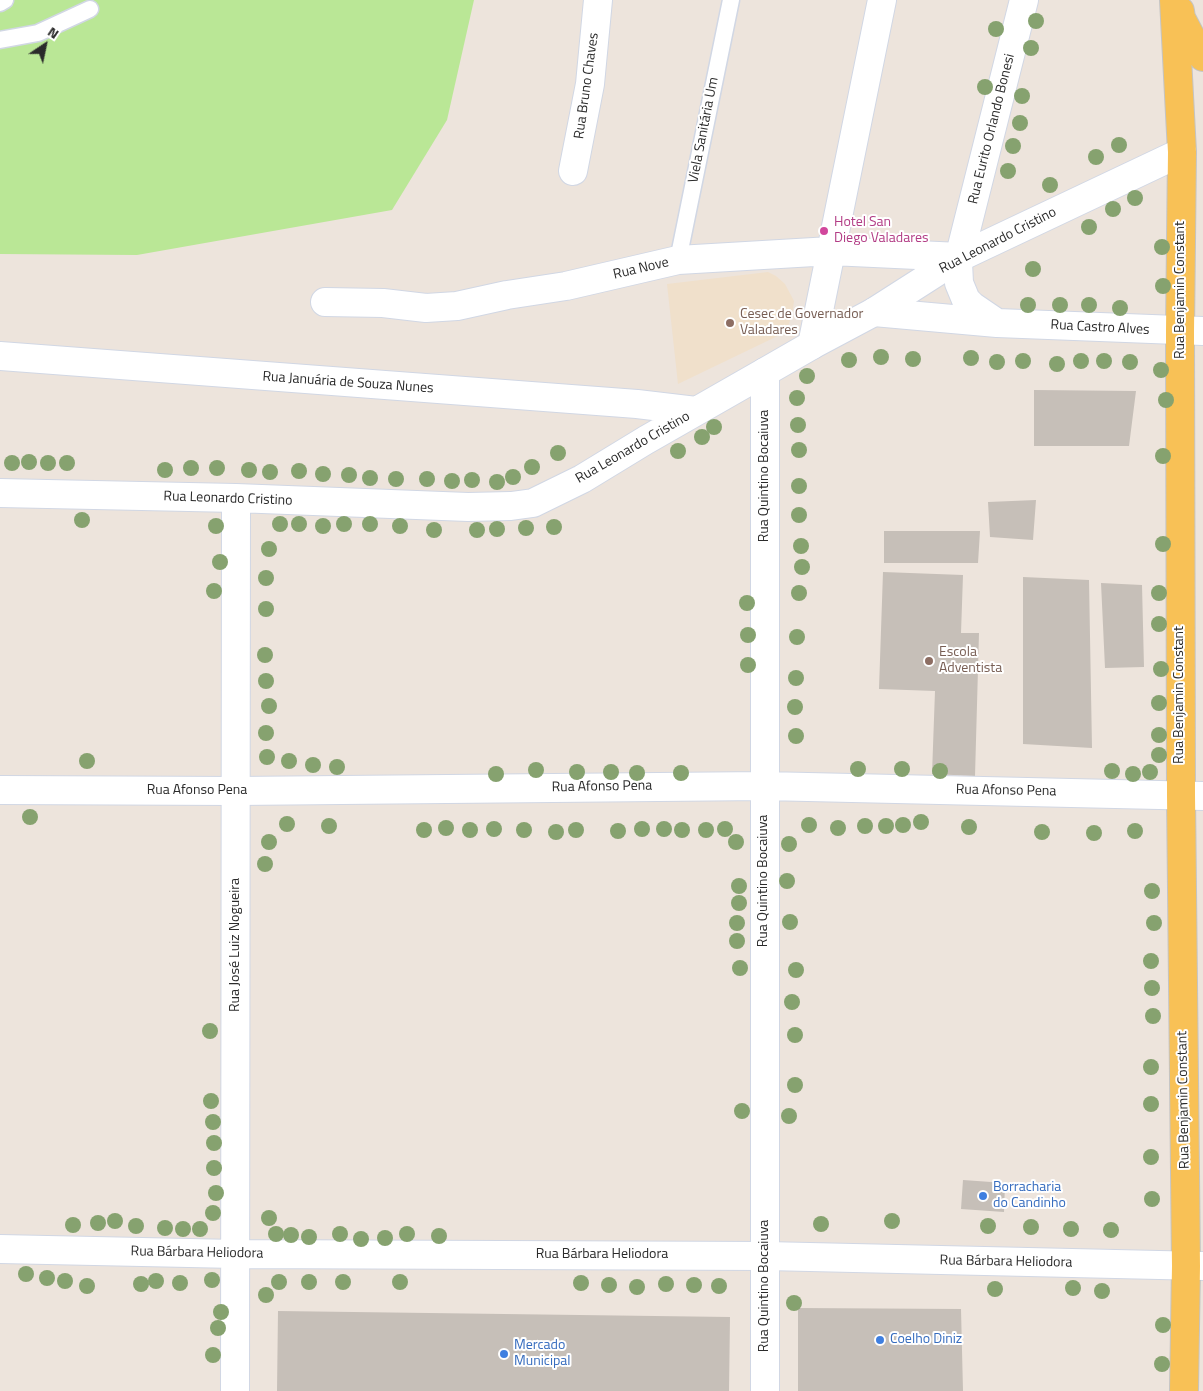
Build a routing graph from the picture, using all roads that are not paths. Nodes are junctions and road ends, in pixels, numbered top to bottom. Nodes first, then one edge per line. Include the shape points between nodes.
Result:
1 (5, 0) edge
2 (598, 0) edge
3 (730, 0) edge
4 (882, 0) edge
5 (1024, 0) edge
6 (1174, 0) edge
7 (1178, 0) edge
8 (0, 3) edge
9 (90, 9) dead end
10 (0, 40) edge
11 (1203, 57) edge
12 (1193, 146) edge
13 (573, 171) dead end
14 (831, 251) junction
15 (960, 258) junction
16 (678, 260) junction
17 (325, 302) dead end
18 (874, 312) junction
19 (997, 323) junction
20 (1192, 331) edge
21 (812, 345) junction
22 (0, 356) edge
23 (765, 372) junction
24 (696, 411) junction
25 (0, 493) edge
26 (236, 498) junction
27 (764, 786) junction
28 (0, 790) edge
29 (236, 791) junction
30 (1192, 795) edge
31 (0, 1249) edge
32 (236, 1254) junction
33 (766, 1256) junction
34 (1194, 1266) edge
35 (235, 1391) edge
36 (765, 1391) edge
37 (1184, 1391) edge

1 - 8 lane
2 - 13 street, Rua Bruno Chaves via 590,84
3 - 16 lane, Viela Sanitária Um
4 - 14 street
5 - 15 street, Rua Eurito Orlando Bonesi
6 - 12 main road, Rua Benjamin Constant
7 - 11 main road via 1182,18
9 - 10 lane via 38,33
12 - 15 street, Rua Leonardo Cristino
12 - 20 main road, Rua Benjamin Constant
14 - 15 street, Rua Nove
14 - 16 street, Rua Nove
14 - 21 street
15 - 18 street, Rua Leonardo Cristino
15 - 19 street via 958,283 966,300
16 - 17 street, Rua Nove via 566,286 457,306 426,308
18 - 19 street, Rua Castro Alves
18 - 21 street, Rua Leonardo Cristino
19 - 20 street, Rua Castro Alves
20 - 30 main road, Rua Benjamin Constant
21 - 23 street, Rua Leonardo Cristino
22 - 24 street, Rua Januária de Souza Nunes
23 - 24 street, Rua Leonardo Cristino
23 - 27 street, Rua Quintino Bocaiuva
24 - 26 street, Rua Leonardo Cristino via 582,479 533,503 468,507
25 - 26 street, Rua Leonardo Cristino
26 - 29 street, Rua José Luiz Nogueira
27 - 29 street, Rua Afonso Pena
27 - 30 street, Rua Afonso Pena
27 - 33 street, Rua Quintino Bocaiuva
28 - 29 street, Rua Afonso Pena
29 - 32 street, Rua José Luiz Nogueira
30 - 34 main road, Rua Benjamin Constant
31 - 32 street, Rua Bárbara Heliodora
32 - 33 street, Rua Bárbara Heliodora
32 - 35 street, Rua José Luiz Nogueira
33 - 34 street, Rua Bárbara Heliodora
33 - 36 street, Rua Quintino Bocaiuva
34 - 37 main road, Rua Benjamin Constant

